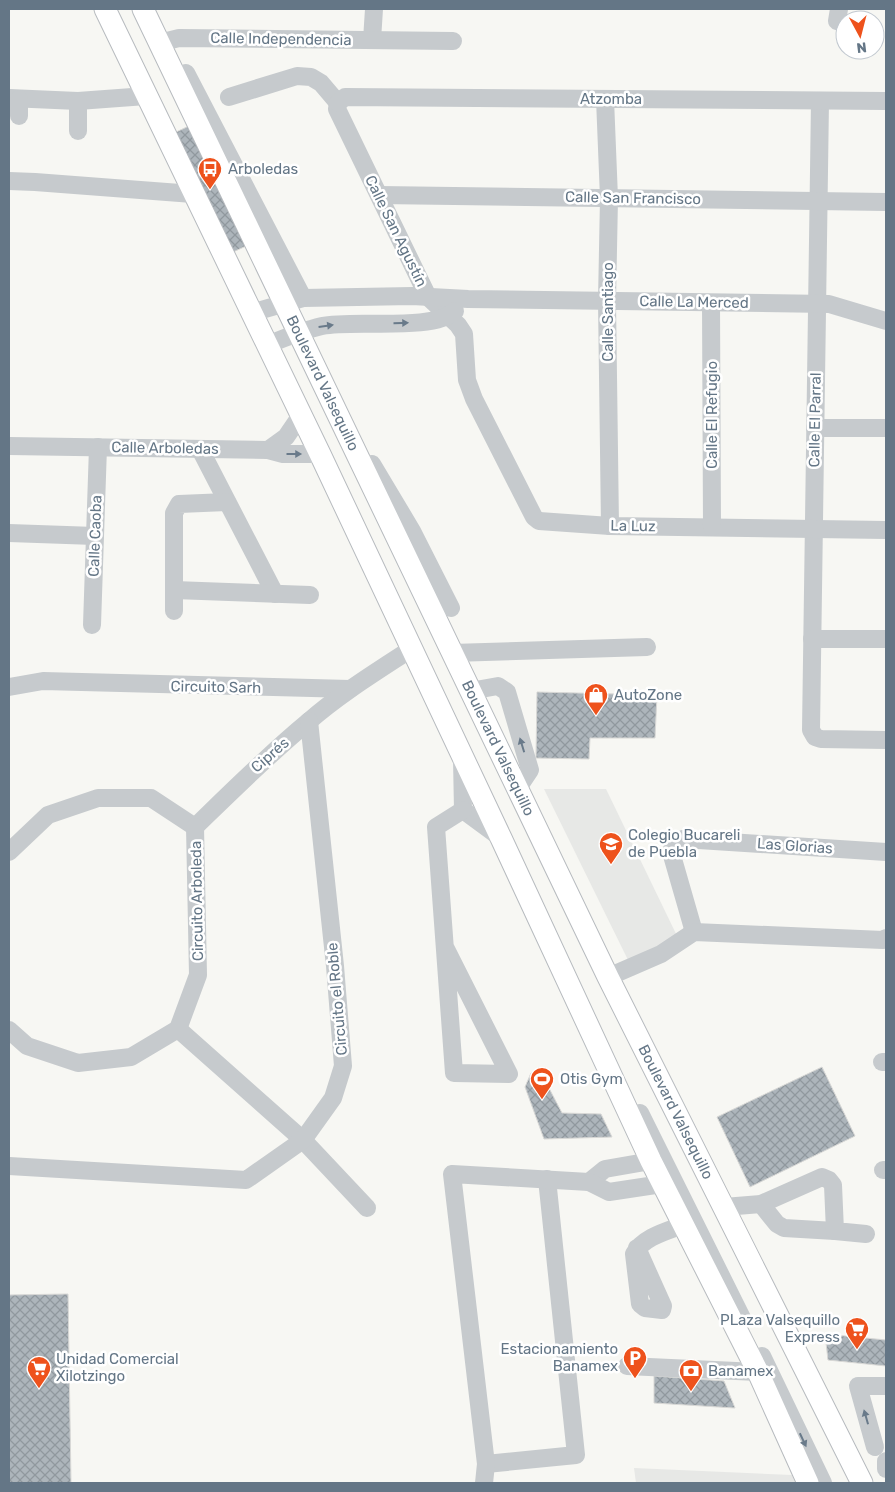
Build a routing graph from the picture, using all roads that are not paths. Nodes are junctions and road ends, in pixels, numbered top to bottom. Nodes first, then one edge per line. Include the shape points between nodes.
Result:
1 (105, 9) edge
2 (114, 9) edge
3 (135, 9) edge
4 (143, 9) edge
5 (374, 9) edge
6 (372, 40) junction
7 (453, 41) dead end
8 (159, 43) junction
9 (186, 72) dead end
10 (146, 96) junction
11 (229, 97) dead end
12 (605, 99) junction
13 (78, 101) junction
14 (820, 101) junction
15 (886, 102) edge
16 (338, 103) junction
17 (16, 104) edge
18 (78, 131) dead end
19 (9, 182) edge
20 (193, 194) junction
21 (379, 195) junction
22 (609, 198) junction
23 (818, 201) junction
24 (886, 202) edge
25 (428, 296) junction
26 (468, 299) junction
27 (607, 301) junction
28 (711, 302) junction
29 (288, 303) junction
30 (817, 304) junction
31 (254, 312) junction
32 (450, 317) junction
33 (886, 322) edge
34 (295, 335) junction
35 (270, 344) junction
36 (467, 380) joint
37 (300, 415) junction
38 (815, 428) junction
39 (886, 428) edge
40 (9, 446) edge
41 (98, 447) junction
42 (200, 449) junction
43 (268, 450) junction
44 (320, 454) junction
45 (377, 485) junction
46 (227, 502) junction
47 (610, 526) junction
48 (712, 528) junction
49 (814, 529) junction
50 (886, 530) edge
51 (9, 533) edge
52 (95, 536) junction
53 (174, 590) junction
54 (275, 594) junction
55 (310, 595) dead end
56 (451, 608) dead end
57 (174, 611) dead end
58 (92, 625) dead end
59 (812, 639) junction
60 (886, 639) edge
61 (647, 647) dead end
62 (411, 648) junction
63 (452, 652) junction
64 (9, 687) edge
65 (350, 689) junction
66 (470, 691) junction
67 (309, 721) junction
68 (886, 740) edge
69 (462, 758) junction
70 (518, 788) junction
71 (463, 810) junction
72 (195, 827) junction
73 (501, 838) junction
74 (9, 852) edge
75 (886, 852) edge
76 (694, 932) junction
77 (886, 938) edge
78 (445, 947) junction
79 (608, 977) junction
80 (178, 1029) junction
81 (9, 1030) edge
82 (303, 1140) junction
83 (650, 1161) junction
84 (9, 1166) edge
85 (547, 1179) junction
86 (589, 1182) junction
87 (662, 1184) junction
88 (761, 1204) junction
89 (724, 1207) junction
90 (368, 1208) dead end
91 (684, 1225) junction
92 (836, 1231) junction
93 (866, 1234) dead end
94 (637, 1248) dead end
95 (627, 1366) dead end
96 (758, 1372) junction
97 (886, 1386) edge
98 (881, 1454) edge
99 (486, 1464) junction
100 (886, 1469) edge
101 (484, 1483) edge
102 (808, 1483) edge
103 (823, 1483) edge
104 (852, 1483) edge
105 (862, 1483) edge

1 - 10 main road
2 - 31 street
3 - 29 street
4 - 8 main road, Boulevard Valsequillo
5 - 6 street, Calle Independencia
6 - 7 street
6 - 8 street, Calle Independencia via 179,38
8 - 29 main road, Boulevard Valsequillo
9 - 29 street
10 - 13 street
10 - 20 main road
11 - 16 street via 297,76 310,77 321,83
12 - 14 street, Atzomba
12 - 16 street, Atzomba via 345,97
12 - 22 street, Calle Santiago
13 - 17 street
13 - 18 street
14 - 15 street, Atzomba
14 - 23 street, Calle El Parral
16 - 21 street, Calle San Agustín via 337,109
19 - 20 street
20 - 31 main road
21 - 22 street, Calle San Francisco
21 - 25 street, Calle San Agustín
22 - 23 street, Calle San Francisco
22 - 27 street, Calle Santiago
23 - 24 street, Calle San Francisco
23 - 30 street, Calle El Parral
25 - 26 street, Calle La Merced
25 - 29 street, Calle La Merced via 355,296
25 - 32 street, Calle San Agustín
26 - 27 street, Calle La Merced
26 - 32 street
27 - 28 street, Calle La Merced
27 - 47 street, Calle Santiago
28 - 30 street, Calle La Merced
28 - 48 street, Calle El Refugio
29 - 31 street, Calle La Merced
29 - 34 main road, Boulevard Valsequillo
30 - 33 street, Calle La Merced via 829,304
30 - 38 street, Calle El Parral
31 - 35 main road
34 -> 32 street via 322,326 425,322
32 - 36 street, Calle San Agustín via 464,334
34 - 35 street
34 - 45 main road, Boulevard Valsequillo
34 - 104 street via 459,689
35 - 37 main road
35 -> 103 street via 394,594 616,1066
36 - 47 street, La Luz via 534,517 544,522
37 - 43 street via 286,437
37 - 44 main road
38 - 39 street
38 - 49 street, Calle El Parral
40 - 41 street, Calle Arboledas
41 - 42 street, Calle Arboledas
41 - 52 street, Calle Caoba
42 - 43 street, Calle Arboledas
42 - 46 street
43 -> 44 street, Calle Arboledas via 283,454
44 - 62 main road
45 - 56 street via 412,531
45 - 63 main road, Boulevard Valsequillo
46 - 53 street via 179,504 175,508
46 - 54 street
47 - 48 street, La Luz
48 - 49 street, La Luz
49 - 50 street, La Luz
49 - 59 street, Calle El Parral
51 - 52 street
52 - 58 street, Calle Caoba
53 - 54 street
53 - 57 street
54 - 55 street
59 - 60 street
59 - 68 street, Calle El Parral via 811,730 814,737
61 - 63 street
62 - 65 street
62 - 69 main road
63 - 66 main road, Boulevard Valsequillo
64 - 65 street, Circuito Sarh via 43,681
65 - 67 street, Ciprés
66 - 70 main road, Boulevard Valsequillo
70 -> 66 street via 530,770 507,692 498,686
67 - 72 street, Ciprés via 249,773
67 - 82 street, Circuito el Roble via 343,1066 332,1098
69 - 71 street
69 - 73 main road
70 - 79 main road, Boulevard Valsequillo
71 - 73 street
71 - 78 street via 436,827
72 - 74 street, Circuito Arboleda via 151,798 98,798 48,815
72 - 80 street, Circuito Arboleda via 198,975
73 - 83 main road
75 - 76 street, Las Glorias via 683,839 674,844 671,852
76 - 77 street
76 - 79 street via 661,954
78 - 78 street via 454,1073 509,1074 479,1014
79 - 89 main road, Boulevard Valsequillo
80 - 81 street via 132,1057 78,1063 27,1046
80 - 82 street
82 - 84 street, Circuito el Roble via 246,1180
82 - 90 street
83 - 86 street via 605,1170
83 - 87 main road
85 - 86 street
85 - 99 street via 576,1455
85 - 99 street via 452,1174
86 - 87 street via 609,1192
87 - 91 main road
88 - 89 street
88 - 92 street via 784,1228
88 - 92 street via 822,1177 833,1185
89 - 105 main road, Boulevard Valsequillo
91 - 94 street via 653,1237
91 - 96 main road
92 - 93 street
95 - 96 street
96 - 102 main road
98 -> 97 street via 858,1386
98 - 100 street
99 - 101 street

